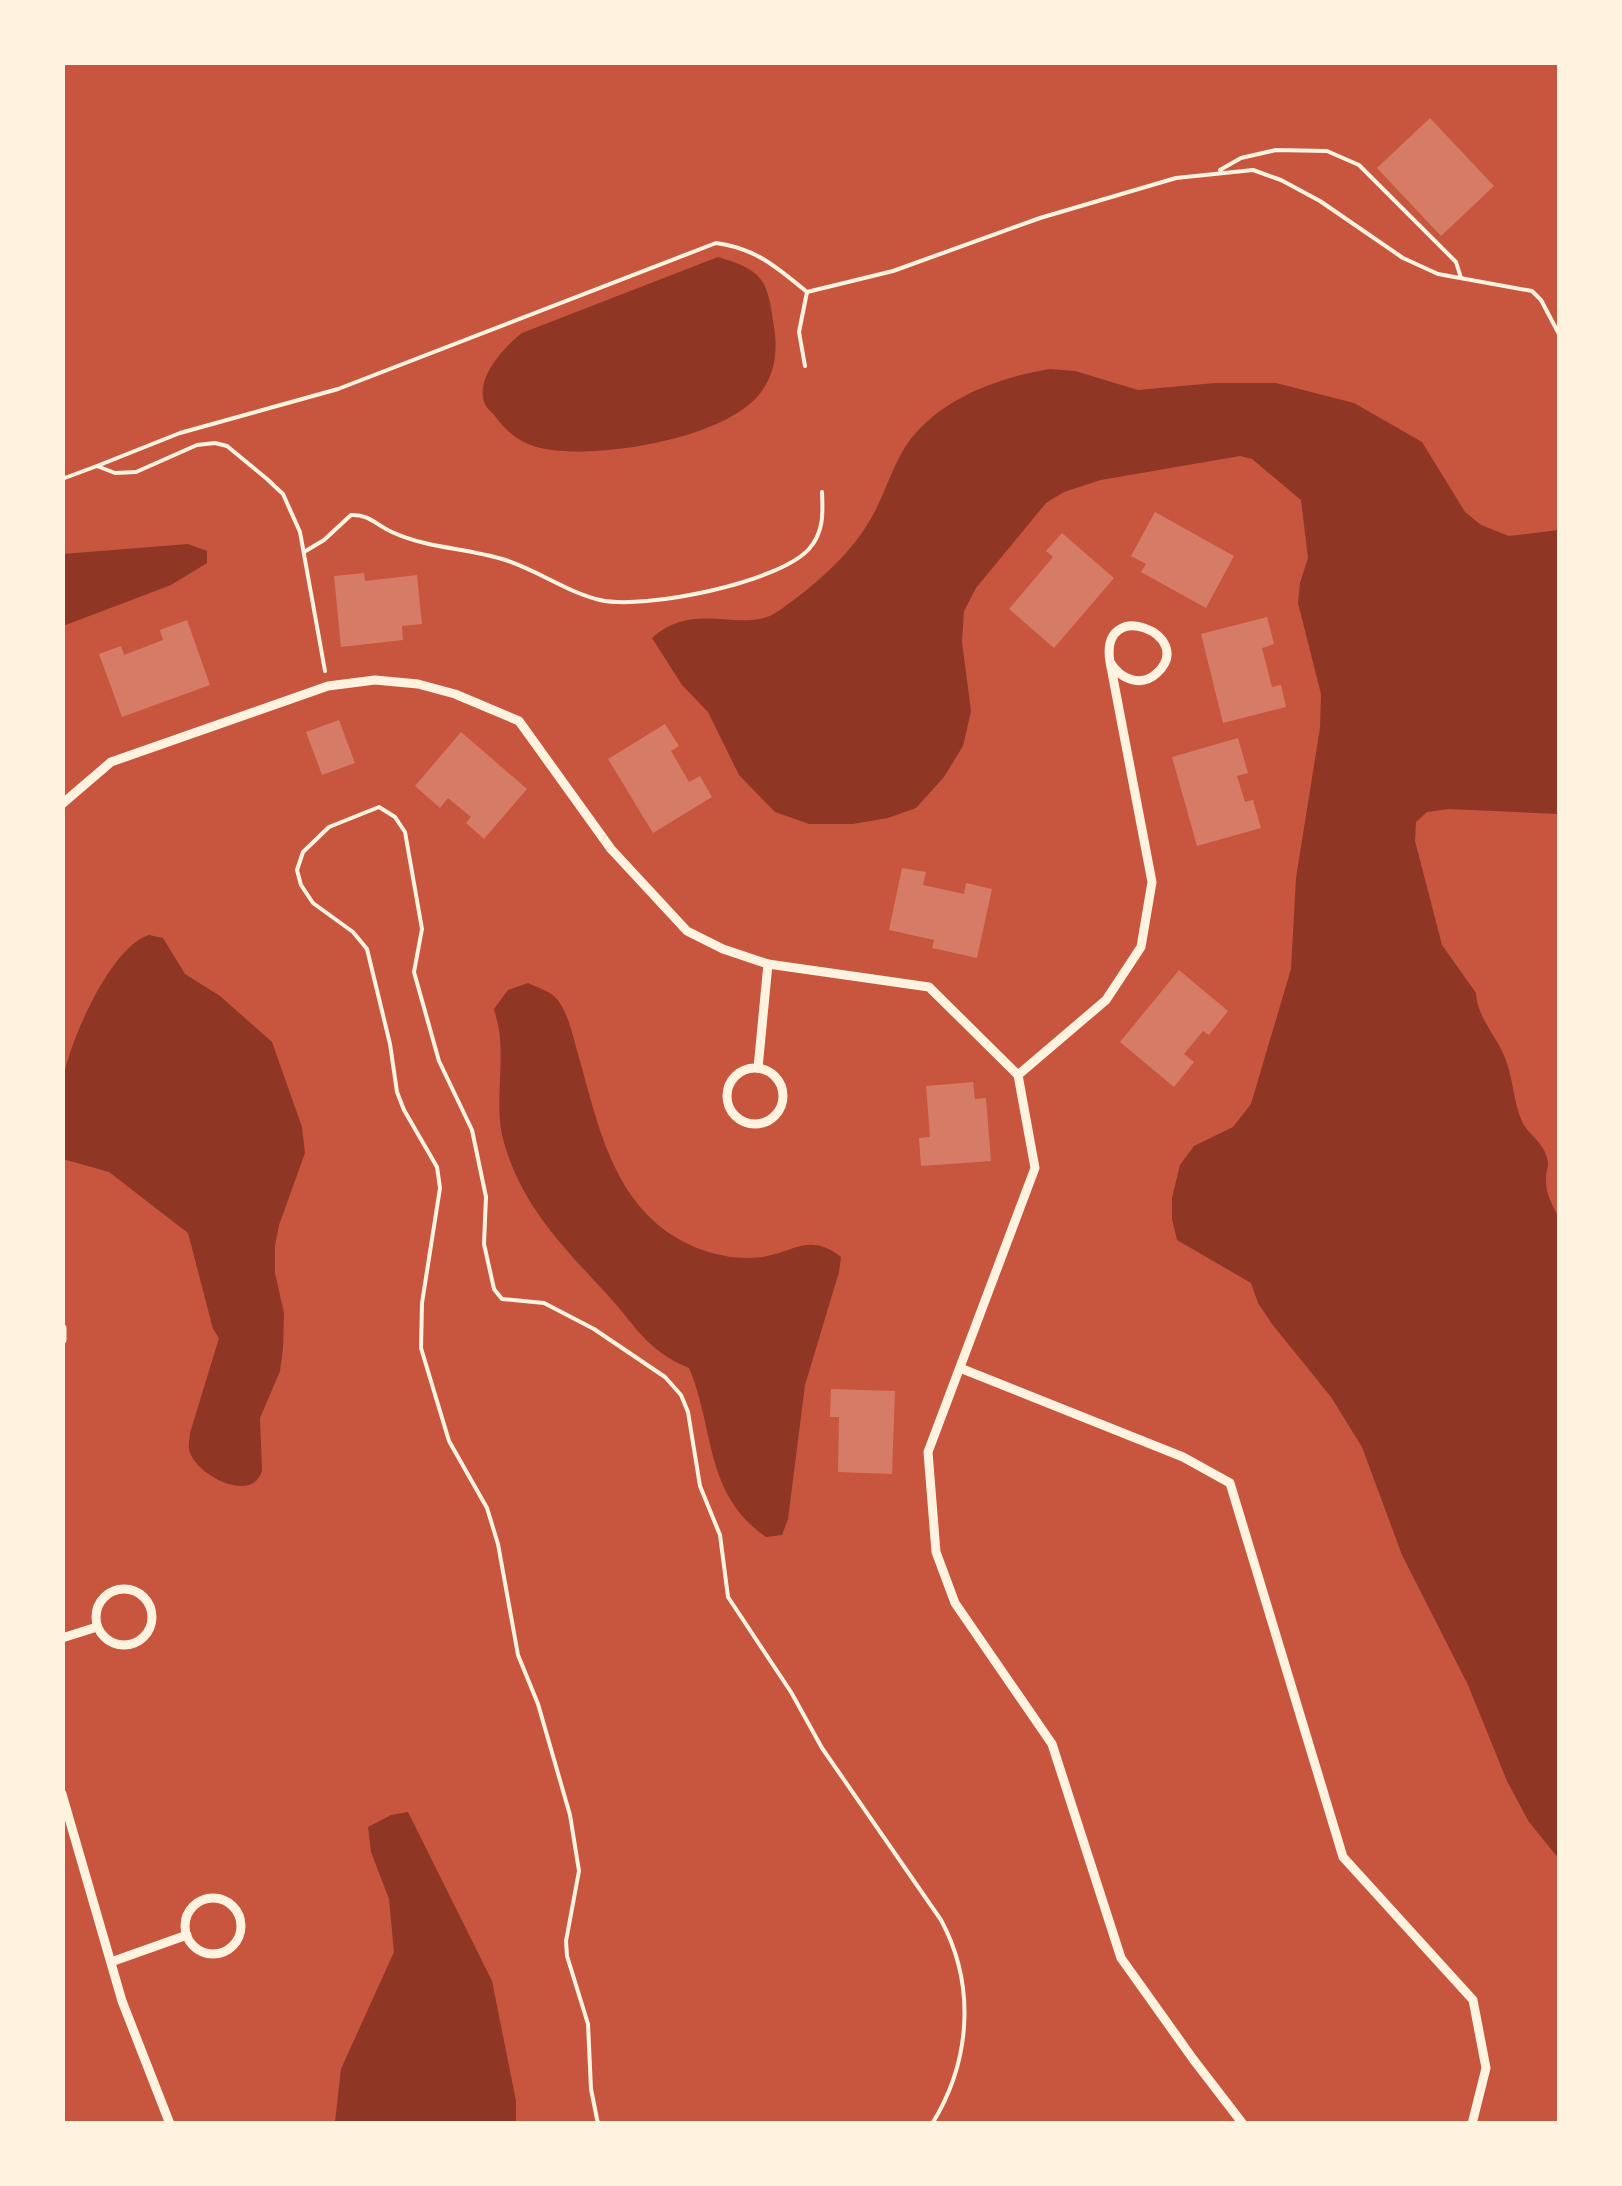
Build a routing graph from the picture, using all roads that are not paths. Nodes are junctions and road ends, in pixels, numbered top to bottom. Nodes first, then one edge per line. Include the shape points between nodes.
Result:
1 (1110, 662) junction
2 (62, 804) edge
3 (768, 964) junction
4 (758, 1068) junction
5 (1018, 1075) junction
6 (62, 1328) edge
7 (62, 1340) edge
8 (960, 1368) junction
9 (97, 1626) junction
10 (62, 1638) edge
11 (62, 1794) edge
12 (187, 1936) junction
13 (111, 1962) junction
14 (170, 2124) edge
15 (1244, 2124) edge
16 (1472, 2124) edge

1 - 1 street via 1130,680 1148,679 1162,666 1165,648 1148,627 1130,625 1110,644
1 - 5 street via 1152,882 1141,947 1106,1000
2 - 3 street via 111,762 253,710 328,686 418,684 518,720 611,848 687,930
3 - 4 street
3 - 5 street via 928,987
4 - 4 street via 733,1078 727,1096 740,1120 758,1124 783,1101 774,1075
5 - 8 street via 1035,1168
6 - 7 street
8 - 15 street via 928,1452 936,1552 955,1603 1052,1744 1121,1958
8 - 16 street via 1183,1457 1230,1483 1343,1857 1473,2000 1486,2068
9 - 9 street via 108,1641 126,1645 148,1631 152,1613 142,1596 117,1590 101,1600
9 - 10 street
11 - 13 street
12 - 12 street via 206,1953 224,1952 238,1940 238,1913 216,1898 198,1902 186,1917
12 - 13 street
13 - 14 street

